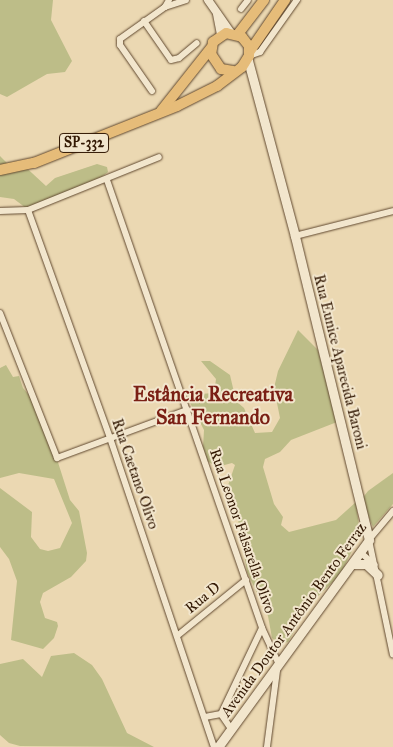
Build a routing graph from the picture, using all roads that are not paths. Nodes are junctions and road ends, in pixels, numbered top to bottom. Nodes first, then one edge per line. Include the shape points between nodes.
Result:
1 (186, 0) edge
2 (208, 0) edge
3 (248, 0) edge
4 (264, 0) edge
5 (285, 0) edge
6 (297, 0) edge
7 (167, 3) edge
8 (241, 9) dead end
9 (217, 14) junction
10 (144, 21) junction
11 (234, 33) junction
12 (220, 35) junction
13 (198, 43) dead end
14 (212, 47) junction
15 (245, 61) junction
16 (152, 91) dead end
17 (159, 113) junction
18 (159, 157) dead end
19 (0, 170) edge
20 (106, 180) junction
21 (28, 210) junction
22 (0, 211) edge
23 (393, 211) edge
24 (295, 236) junction
25 (0, 313) edge
26 (187, 410) junction
27 (110, 438) junction
28 (393, 511) edge
29 (369, 540) junction
30 (361, 554) junction
31 (353, 564) junction
32 (375, 565) junction
33 (378, 576) junction
34 (246, 580) junction
35 (262, 628) junction
36 (177, 636) junction
37 (393, 655) edge
38 (278, 663) junction
39 (221, 714) junction
40 (205, 717) junction
41 (231, 729) junction
42 (214, 747) edge
43 (218, 747) edge
44 (267, 747) edge

1 - 7 street
2 - 9 street
3 - 8 street
4 - 11 main road
5 - 15 main road, SP-332
6 - 15 street via 260,52
7 - 10 street
9 - 11 street
9 - 12 street
10 - 13 street via 170,60 179,58
10 - 16 street via 123,35 120,45
11 - 12 main road
11 - 15 main road via 246,41
12 - 14 main road
14 - 15 main road via 216,65
14 - 17 main road, SP-332
15 - 17 main road, SP-332 via 205,93
15 - 24 main road, Rua Eunice Aparecida Baroni via 254,77
17 - 19 main road, SP-332 via 34,163
18 - 20 street
20 - 21 street
20 - 26 street, Rua Leonor Falsarella Olivo
21 - 22 street
21 - 27 street, Rua Caetano Olivo
23 - 24 street
24 - 29 main road, Rua Eunice Aparecida Baroni
25 - 27 street via 57,458
26 - 27 street
26 - 34 street, Rua Leonor Falsarella Olivo
27 - 36 street, Rua Caetano Olivo
28 - 29 street, Avenida Doutor Antônio Bento Ferraz
29 - 30 main road, Avenida Doutor Antônio Bento Ferraz
29 - 32 street, Rua Eunice Aparecida Baroni
30 - 31 main road, Avenida Doutor Antônio Bento Ferraz
30 - 32 street
31 - 33 main road via 366,564
31 - 38 main road, Avenida Doutor Antônio Bento Ferraz
32 - 33 street, Rua Eunice Aparecida Baroni
33 - 37 street, Rua Eunice Aparecida Baroni
34 - 35 street, Rua Leonor Falsarella Olivo
34 - 36 street, Rua D
35 - 38 street, Rua Leonor Falsarella Olivo
35 - 39 street
36 - 40 street, Rua Caetano Olivo
38 - 41 main road, Avenida Doutor Antônio Bento Ferraz
38 - 44 street
39 - 40 street
39 - 41 street
40 - 42 street, Rua Caetano Olivo
41 - 43 main road, Avenida Doutor Antônio Bento Ferraz

